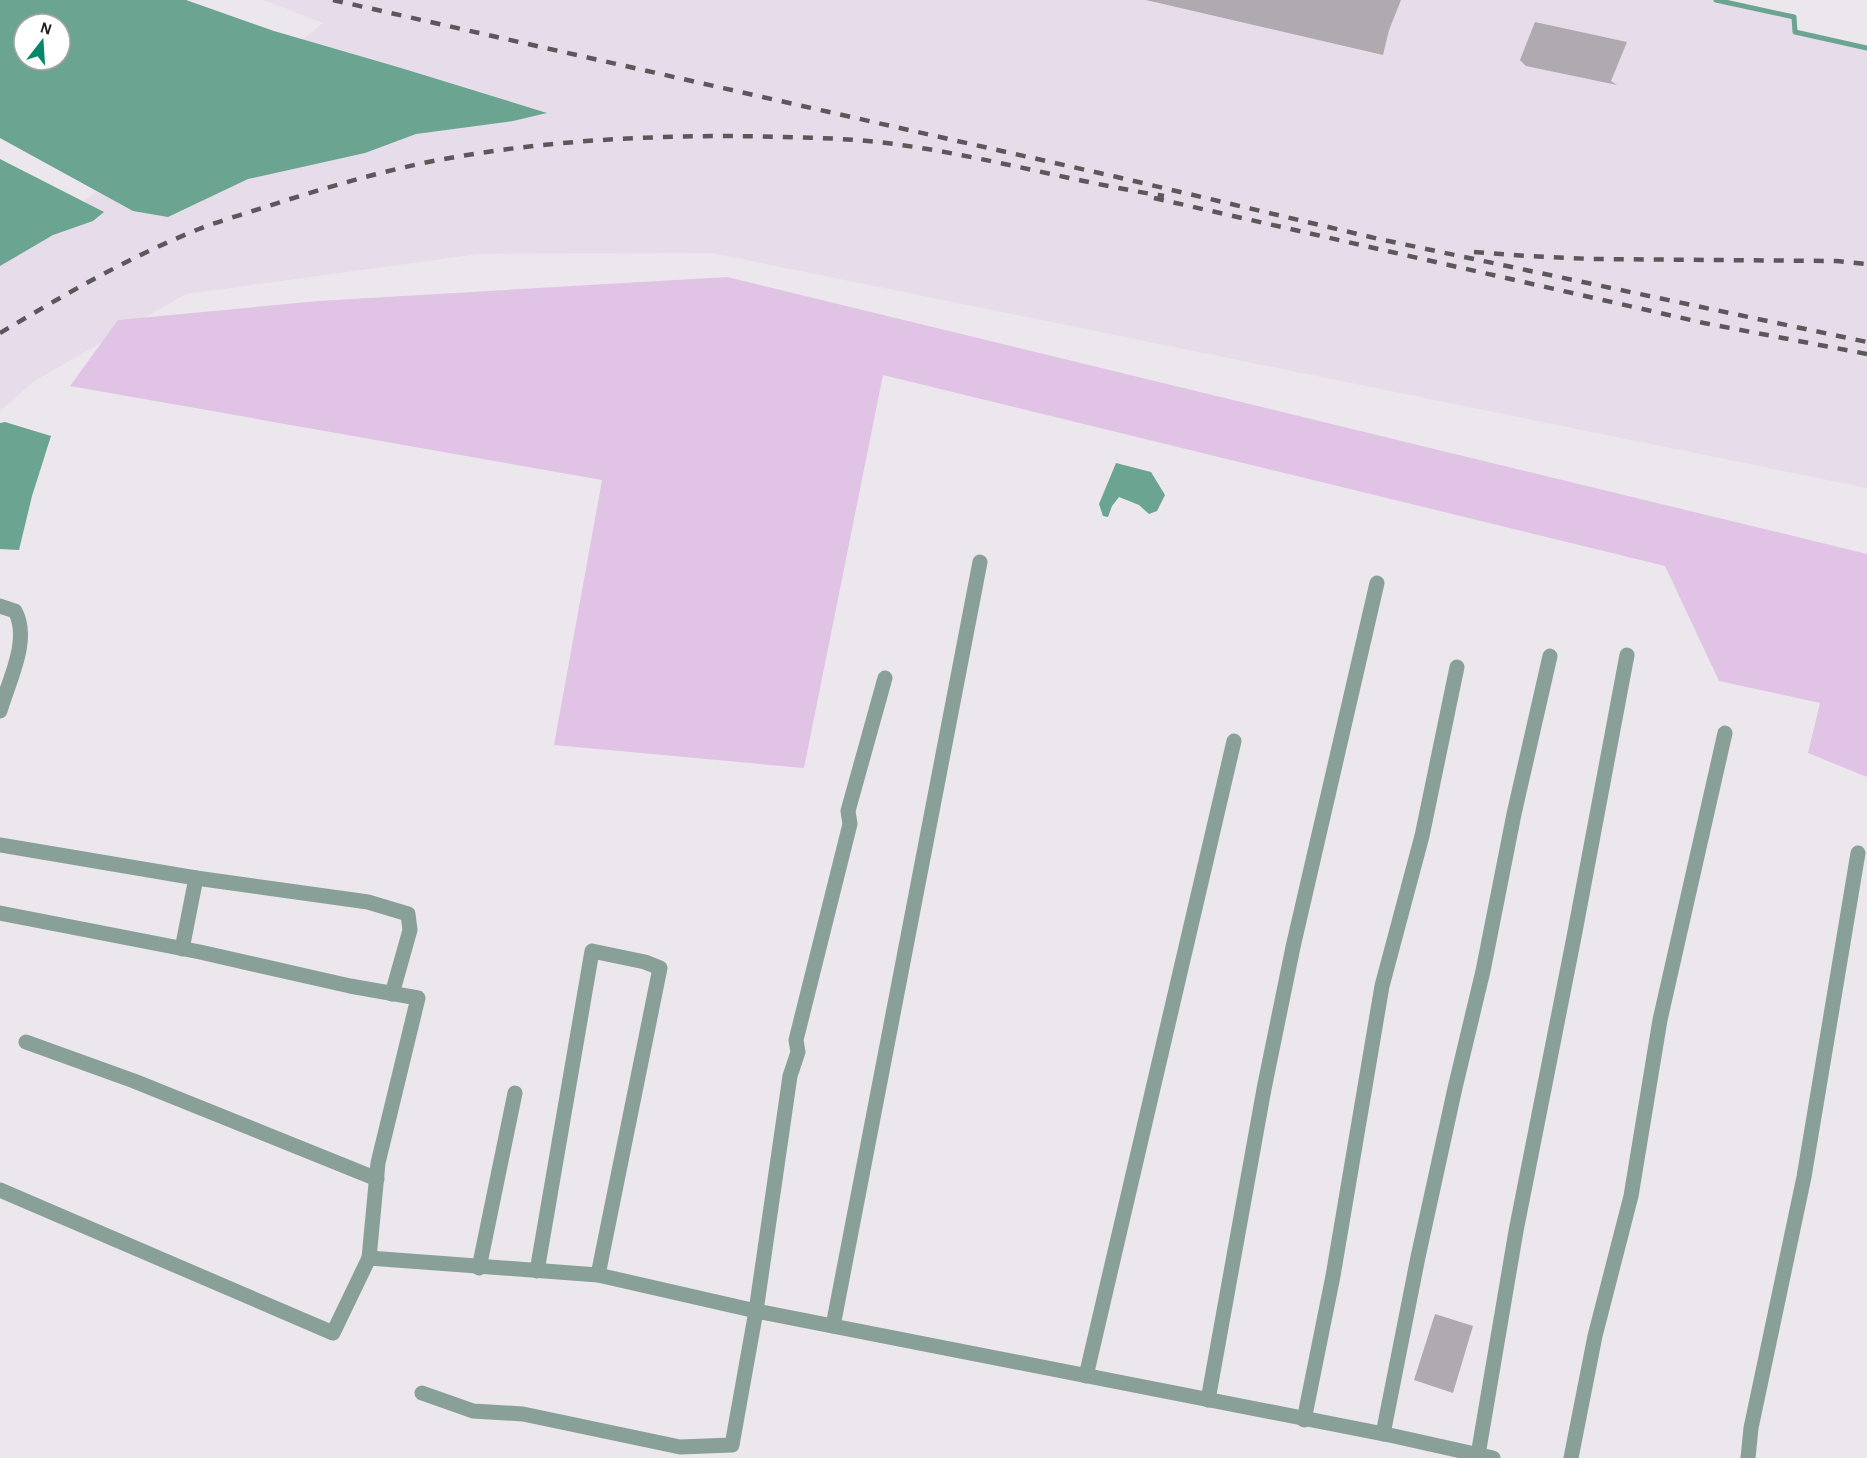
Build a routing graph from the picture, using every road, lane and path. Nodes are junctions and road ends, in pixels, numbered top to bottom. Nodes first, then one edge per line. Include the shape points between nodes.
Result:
1 (980, 562) dead end
2 (1377, 583) dead end
3 (0, 606) edge
4 (1627, 655) dead end
5 (1550, 656) dead end
6 (1457, 667) dead end
7 (885, 678) dead end
8 (0, 711) edge
9 (1725, 733) dead end
10 (1234, 741) dead end
11 (0, 845) edge
12 (1858, 853) dead end
13 (196, 878) junction
14 (0, 913) edge
15 (182, 949) junction
16 (392, 994) junction
17 (26, 1042) dead end
18 (516, 1093) dead end
19 (377, 1179) junction
20 (0, 1190) edge
21 (369, 1258) junction
22 (479, 1268) junction
23 (537, 1271) junction
24 (598, 1275) junction
25 (756, 1311) junction
26 (833, 1326) junction
27 (1086, 1376) junction
28 (422, 1393) dead end
29 (1208, 1400) junction
30 (1304, 1420) junction
31 (1383, 1434) junction
32 (1444, 1453) edge
33 (1478, 1455) junction
34 (1493, 1458) edge
35 (1571, 1458) edge
36 (1748, 1458) edge

1 - 26 street
2 - 29 street via 1293,947
3 - 8 street via 15,611 20,620 21,642
4 - 33 street via 1516,1231
5 - 31 street
6 - 30 street via 1422,836 1382,986 1333,1276
7 - 25 street via 848,811 850,824 796,1040 798,1052 790,1076
9 - 35 street via 1660,1020 1631,1196 1595,1336
10 - 27 street
11 - 13 street
12 - 36 street via 1804,1177
13 - 15 street
13 - 16 street via 368,902 408,914 410,930
14 - 15 street
15 - 16 street
16 - 19 street via 418,998
17 - 19 street
18 - 22 street
19 - 21 street
20 - 21 street via 333,1332
21 - 22 street
22 - 23 street
23 - 24 street
23 - 24 street via 592,951 660,968
24 - 25 street
25 - 26 street
25 - 28 street via 732,1445 680,1447 523,1414 473,1411
26 - 27 street
27 - 29 street
29 - 30 street
30 - 31 street
31 - 32 street
32 - 33 street
33 - 34 street

